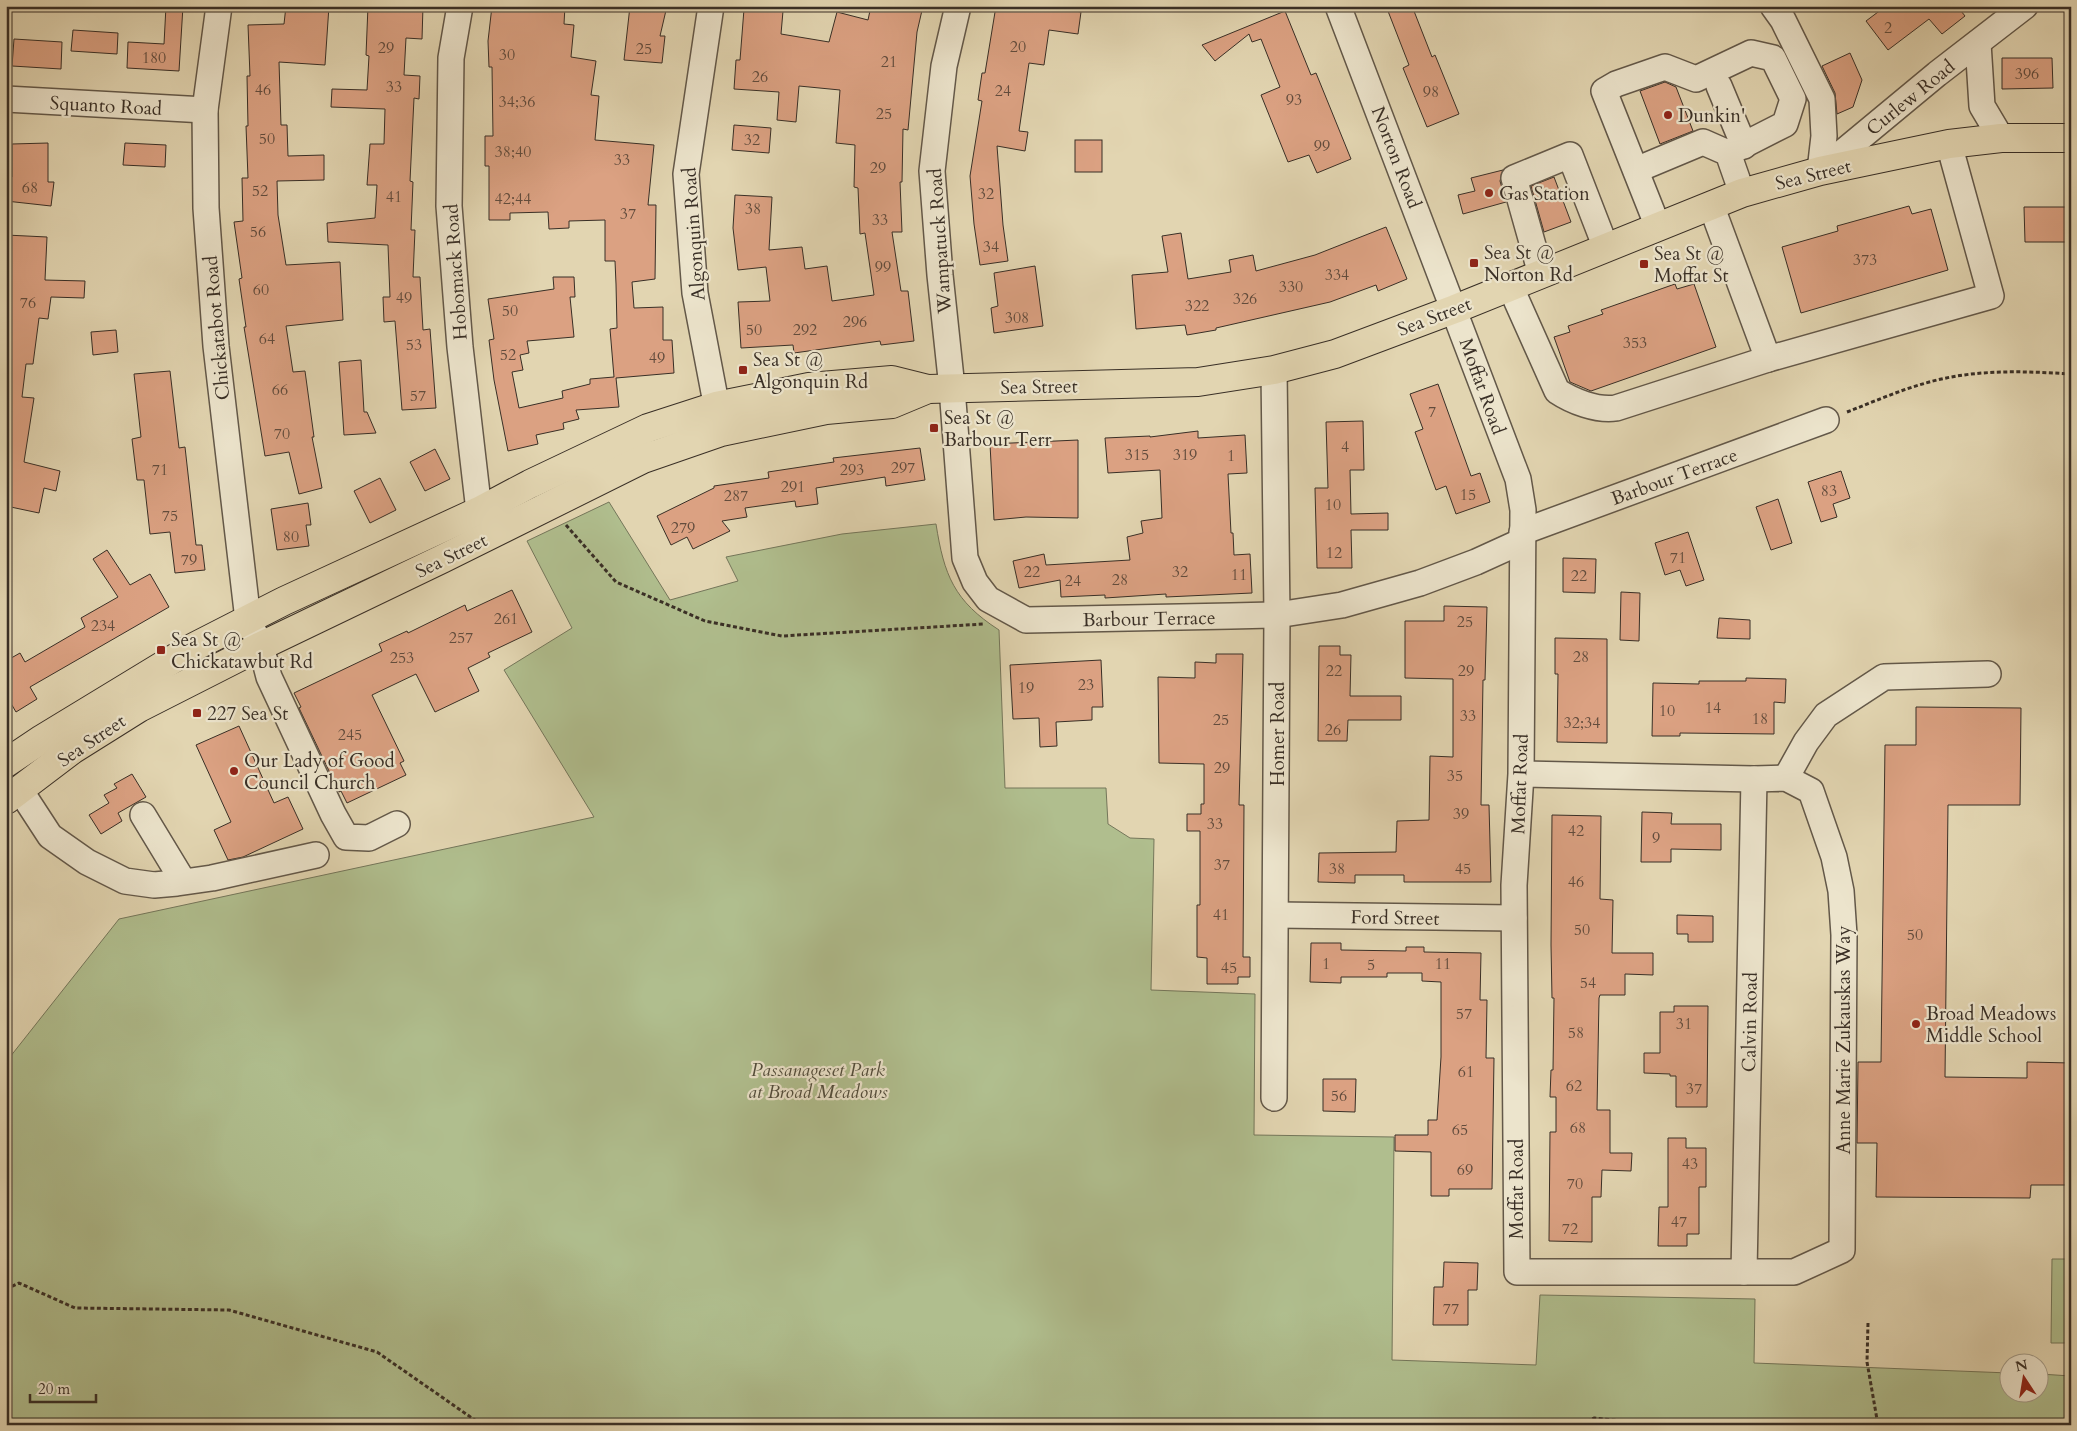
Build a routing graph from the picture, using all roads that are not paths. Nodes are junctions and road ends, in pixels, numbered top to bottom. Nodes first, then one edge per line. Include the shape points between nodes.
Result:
1 (219, 6) edge
2 (460, 6) edge
3 (711, 6) edge
4 (958, 6) edge
5 (1338, 6) edge
6 (1773, 6) edge
7 (2025, 6) edge
8 (1978, 43) junction
9 (1719, 86) dead end
10 (6, 99) edge
11 (205, 110) junction
12 (2001, 138) junction
13 (2071, 138) edge
14 (1949, 144) junction
15 (1736, 150) junction
16 (1636, 170) junction
17 (1820, 171) junction
18 (1742, 193) junction
19 (1711, 205) junction
20 (1658, 227) junction
21 (1606, 248) junction
22 (1541, 274) junction
23 (1510, 286) junction
24 (1455, 309) junction
25 (1768, 359) junction
26 (1274, 370) junction
27 (940, 388) junction
28 (719, 419) junction
29 (1826, 420) road end
30 (479, 511) junction
31 (490, 536) junction
32 (1522, 537) junction
33 (1277, 615) junction
34 (248, 620) junction
35 (261, 646) junction
36 (1988, 674) dead end
37 (6, 763) edge
38 (1521, 774) junction
39 (1786, 778) junction
40 (1754, 779) junction
41 (13, 795) edge
42 (143, 815) dead end
43 (397, 824) dead end
44 (316, 856) dead end
45 (183, 881) junction
46 (1276, 915) junction
47 (1514, 918) junction
48 (1274, 1098) dead end
49 (1744, 1272) junction

1 - 11 street, Chickatabot Road
2 - 30 street, Hobomack Road via 452,58 449,206 460,347
3 - 28 street, Algonquin Road via 686,174 695,293
4 - 27 street, Wampatuck Road via 944,66 932,171 940,275
5 - 24 street, Norton Road
6 - 17 street via 1822,99 1824,136
7 - 8 street, Curlew Road
8 - 12 street, Curlew Road via 1982,106
8 - 17 street, Curlew Road
9 - 15 street
10 - 11 street, Squanto Road
11 - 34 street, Chickatabot Road via 206,208 216,346
12 - 13 main road, Sea Street
12 - 14 main road, Sea Street
14 - 17 main road, Sea Street
14 - 25 street via 1991,296
15 - 16 street via 1703,142
15 - 16 street via 1785,124 1793,99 1773,58 1751,53 1696,79 1665,67 1604,91
15 - 18 street
16 - 20 street
17 - 18 main road, Sea Street
18 - 19 main road, Sea Street
19 - 20 main road, Sea Street
19 - 25 street
20 - 21 main road, Sea Street
21 - 22 main road, Sea Street
21 - 22 street via 1570,155 1514,178
22 - 23 main road, Sea Street
23 - 24 main road, Sea Street
23 - 25 street via 1557,391 1589,405 1616,408
24 - 26 main road, Sea Street via 1335,354
24 - 32 street, Moffat Road via 1518,479 1523,510
26 - 27 main road, Sea Street via 1198,382
26 - 33 street, Homer Road
27 - 28 main road, Sea Street via 892,380 809,387
27 - 33 street, Barbour Terrace via 965,558 975,582 988,599 1026,620
28 - 30 main road, Sea Street via 648,428
28 - 31 main road, Sea Street
29 - 32 street, Barbour Terrace
30 - 31 street, Hobomack Road
30 - 34 main road, Sea Street
31 - 35 main road, Sea Street
32 - 33 street, Barbour Terrace via 1476,562 1420,583 1342,605
32 - 38 street, Moffat Road
33 - 46 street, Homer Road
34 - 35 street, Chickatabot Road
34 - 37 main road, Sea Street via 178,656
35 - 41 main road, Sea Street via 139,708 72,750
35 - 43 street, Chickatabot Road via 269,677 346,837 369,838
36 - 39 street via 1884,677 1826,715
38 - 40 street
38 - 47 street, Moffat Road
39 - 40 street, Anne Marie Zukauskas Way
39 - 49 street, Anne Marie Zukauskas Way via 1811,791 1834,857 1841,891 1844,935 1842,1250 1794,1272
40 - 49 street, Calvin Road
41 - 45 street via 50,836 87,862 125,880 154,885
42 - 45 street
44 - 45 street
46 - 47 street, Ford Street
46 - 48 street, Homer Road
47 - 49 street, Moffat Road via 1517,1272

